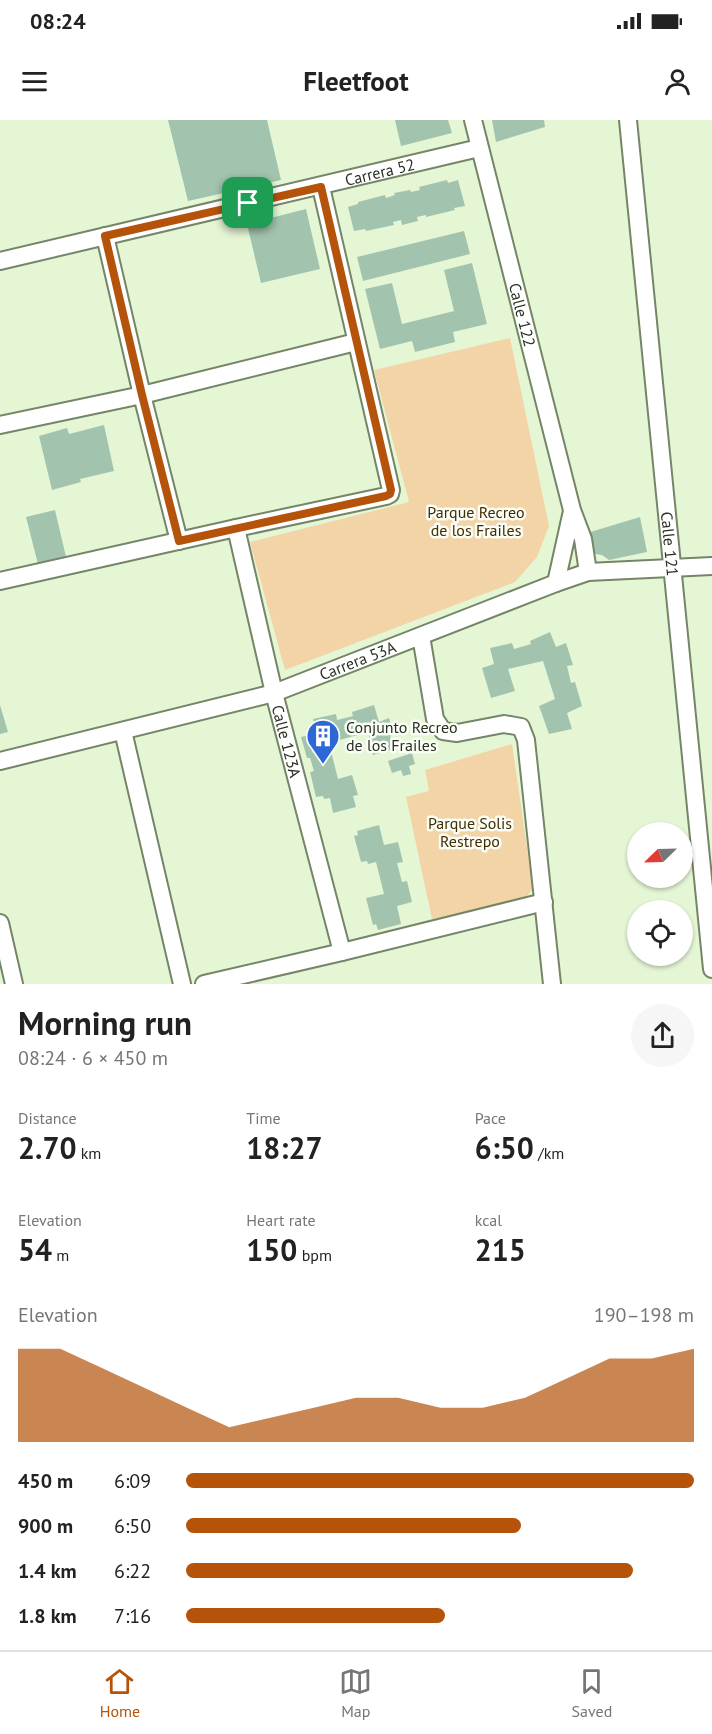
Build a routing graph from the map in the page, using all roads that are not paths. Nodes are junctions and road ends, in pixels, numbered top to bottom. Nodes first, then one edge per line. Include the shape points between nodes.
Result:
1 (473, 120) edge
2 (627, 120) edge
3 (479, 148) junction
4 (321, 187) junction
5 (105, 236) junction
6 (0, 261) edge
7 (356, 342) junction
8 (142, 395) junction
9 (0, 424) edge
10 (572, 510) junction
11 (236, 528) junction
12 (179, 541) junction
13 (712, 566) edge
14 (672, 569) junction
15 (588, 572) junction
16 (0, 581) edge
17 (556, 583) junction
18 (421, 636) junction
19 (274, 693) junction
20 (123, 731) junction
21 (0, 761) edge
22 (544, 902) junction
23 (0, 923) edge
24 (342, 952) junction
25 (712, 969) edge
26 (14, 984) edge
27 (182, 984) edge
28 (204, 984) edge
29 (552, 984) edge

1 - 3 street, Calle 122
2 - 14 street, Calle 121
3 - 4 street, Carrera 52
3 - 10 street, Calle 122
4 - 5 street, Carrera 52
4 - 7 street
5 - 6 street, Carrera 52
5 - 8 street
7 - 8 street
7 - 11 street via 390,494
8 - 9 street
8 - 12 street
10 - 15 street, Calle 122 via 583,539
10 - 17 street, Calle 122
11 - 12 street
11 - 19 street, Calle 123A
12 - 16 street
13 - 14 street, Carrera 53A
14 - 15 street, Carrera 53A
14 - 25 street, Calle 121
15 - 17 street, Carrera 53A
17 - 18 street, Carrera 53A
18 - 19 street, Carrera 53A
18 - 22 street via 435,719 443,731 457,733 504,724 521,727 526,740
19 - 20 street, Carrera 53A
19 - 24 street, Calle 123A
20 - 21 street, Carrera 53A
20 - 27 street
22 - 24 street
22 - 29 street
23 - 26 street
24 - 28 street

